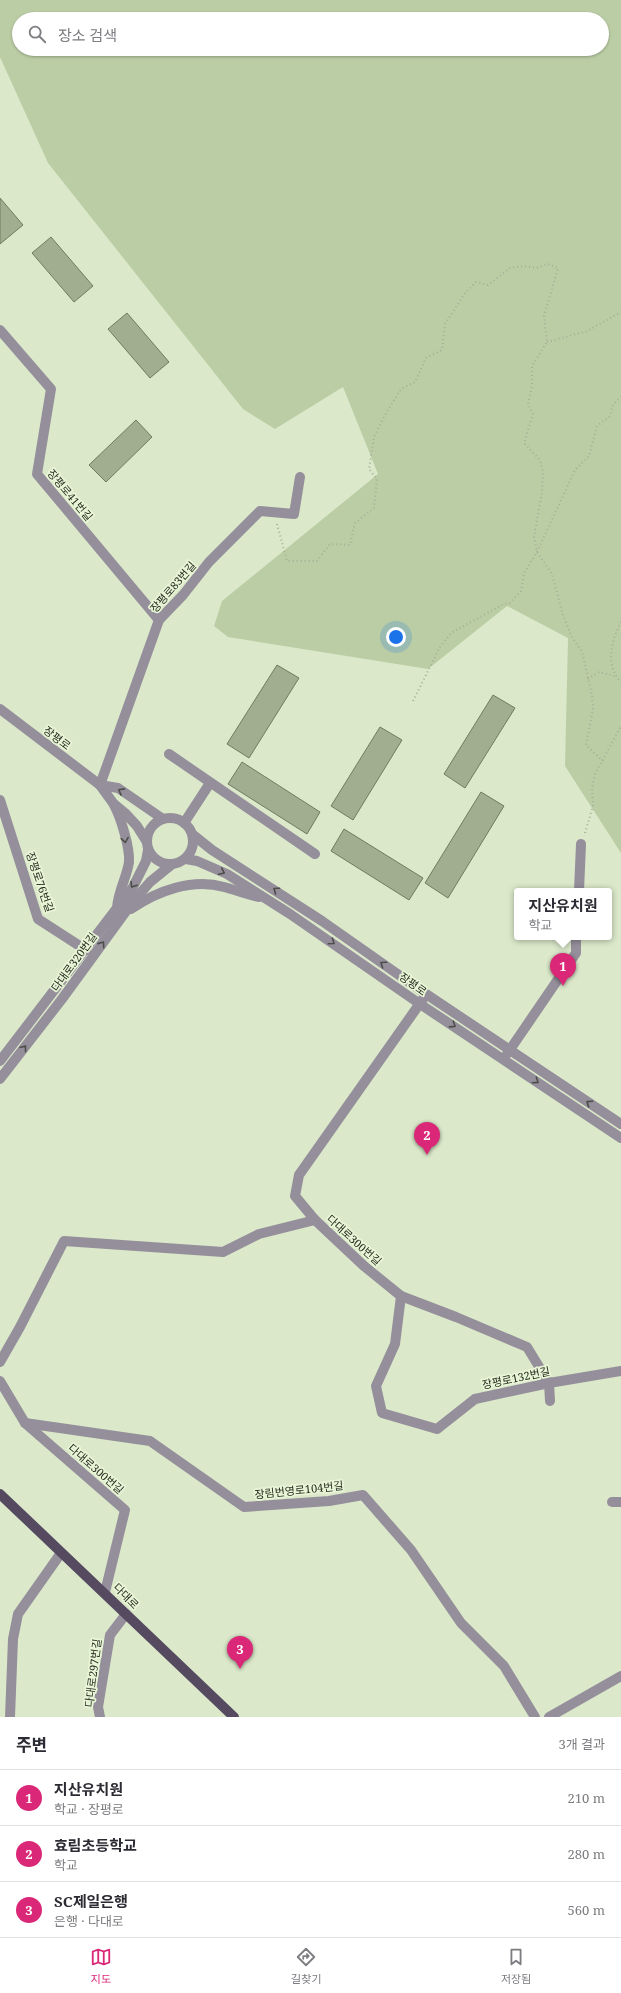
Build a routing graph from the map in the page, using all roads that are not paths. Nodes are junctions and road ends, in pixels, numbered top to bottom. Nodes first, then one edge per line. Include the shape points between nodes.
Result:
1 (0, 330) edge
2 (300, 477) dead end
3 (159, 620) junction
4 (0, 709) edge
5 (168, 754) dead end
6 (210, 783) junction
7 (100, 785) junction
8 (0, 800) edge
9 (113, 803) junction
10 (163, 819) junction
11 (184, 823) junction
12 (192, 834) junction
13 (581, 844) road end
14 (148, 846) junction
15 (315, 854) dead end
16 (186, 859) junction
17 (171, 865) junction
18 (579, 888) edge
19 (264, 898) junction
20 (120, 911) junction
21 (576, 940) edge
22 (86, 950) junction
23 (426, 994) junction
24 (420, 1004) junction
25 (510, 1049) junction
26 (504, 1059) junction
27 (0, 1061) edge
28 (0, 1079) edge
29 (621, 1124) edge
30 (621, 1138) edge
31 (315, 1220) junction
32 (401, 1296) junction
33 (0, 1362) edge
34 (621, 1371) edge
35 (0, 1380) edge
36 (549, 1383) junction
37 (550, 1401) dead end
38 (25, 1422) junction
39 (0, 1494) edge
40 (61, 1553) junction
41 (105, 1592) junction
42 (126, 1614) junction
43 (621, 1676) edge
44 (10, 1717) edge
45 (100, 1717) edge
46 (234, 1717) edge
47 (535, 1717) edge
48 (549, 1717) edge

1 - 3 street, 장평로41번길 via 51,389 37,474
2 - 3 street, 장평로83번길 via 294,514 260,511 210,562
3 - 7 street, 장평로83번길
4 - 7 street, 장평로
5 - 6 street
6 - 11 street
6 - 15 street
7 - 9 street
10 -> 7 street via 118,788
8 - 22 street, 장평로76번길 via 38,919
9 - 14 street via 129,817
9 -> 20 street via 124,830 129,862 118,894
10 - 11 street via 174,818
10 - 14 street via 153,825 149,832
11 - 12 street
12 - 16 street via 193,845
23 -> 12 street, 장평로
13 - 18 street
14 - 17 street via 156,860
14 -> 20 street, 다대로320번길 via 141,872
16 - 17 street
16 -> 19 street, 장평로 via 227,874
17 - 20 street, 다대로320번길
19 - 20 street via 249,896 223,886 197,884 148,897
19 -> 24 street, 장평로
20 - 22 street, 다대로320번길
28 -> 20 street, 다대로320번길
21 - 25 street via 576,953
22 - 27 street, 다대로320번길
23 - 24 street
23 - 25 street, 장평로
24 -> 26 street, 장평로
24 - 31 street via 299,1175 295,1196
25 - 26 street
29 -> 25 street, 장평로
26 -> 30 street, 장평로
31 - 32 street, 다대로300번길 via 364,1266
31 - 33 street, 다대로300번길 via 259,1234 224,1252 64,1241
32 - 36 street, 다대로300번길 via 527,1347
32 - 36 street, 장평로132번길 via 395,1344 376,1386 382,1413 437,1429 475,1399
34 - 36 street, 장평로132번길
35 - 38 street, 다대로300번길
36 - 37 street, 다대로300번길
38 - 41 street, 다대로300번길 via 125,1510
38 - 47 street, 장림번영로104번길 via 150,1441 244,1507 329,1501 363,1495 411,1550 461,1623 504,1666
39 - 40 main road, 다대로
40 - 41 main road, 다대로
40 - 44 street via 18,1614 13,1639
41 - 42 main road, 다대로
42 - 45 street, 다대로297번길 via 110,1635 98,1708
42 - 46 main road, 다대로
43 - 48 street

